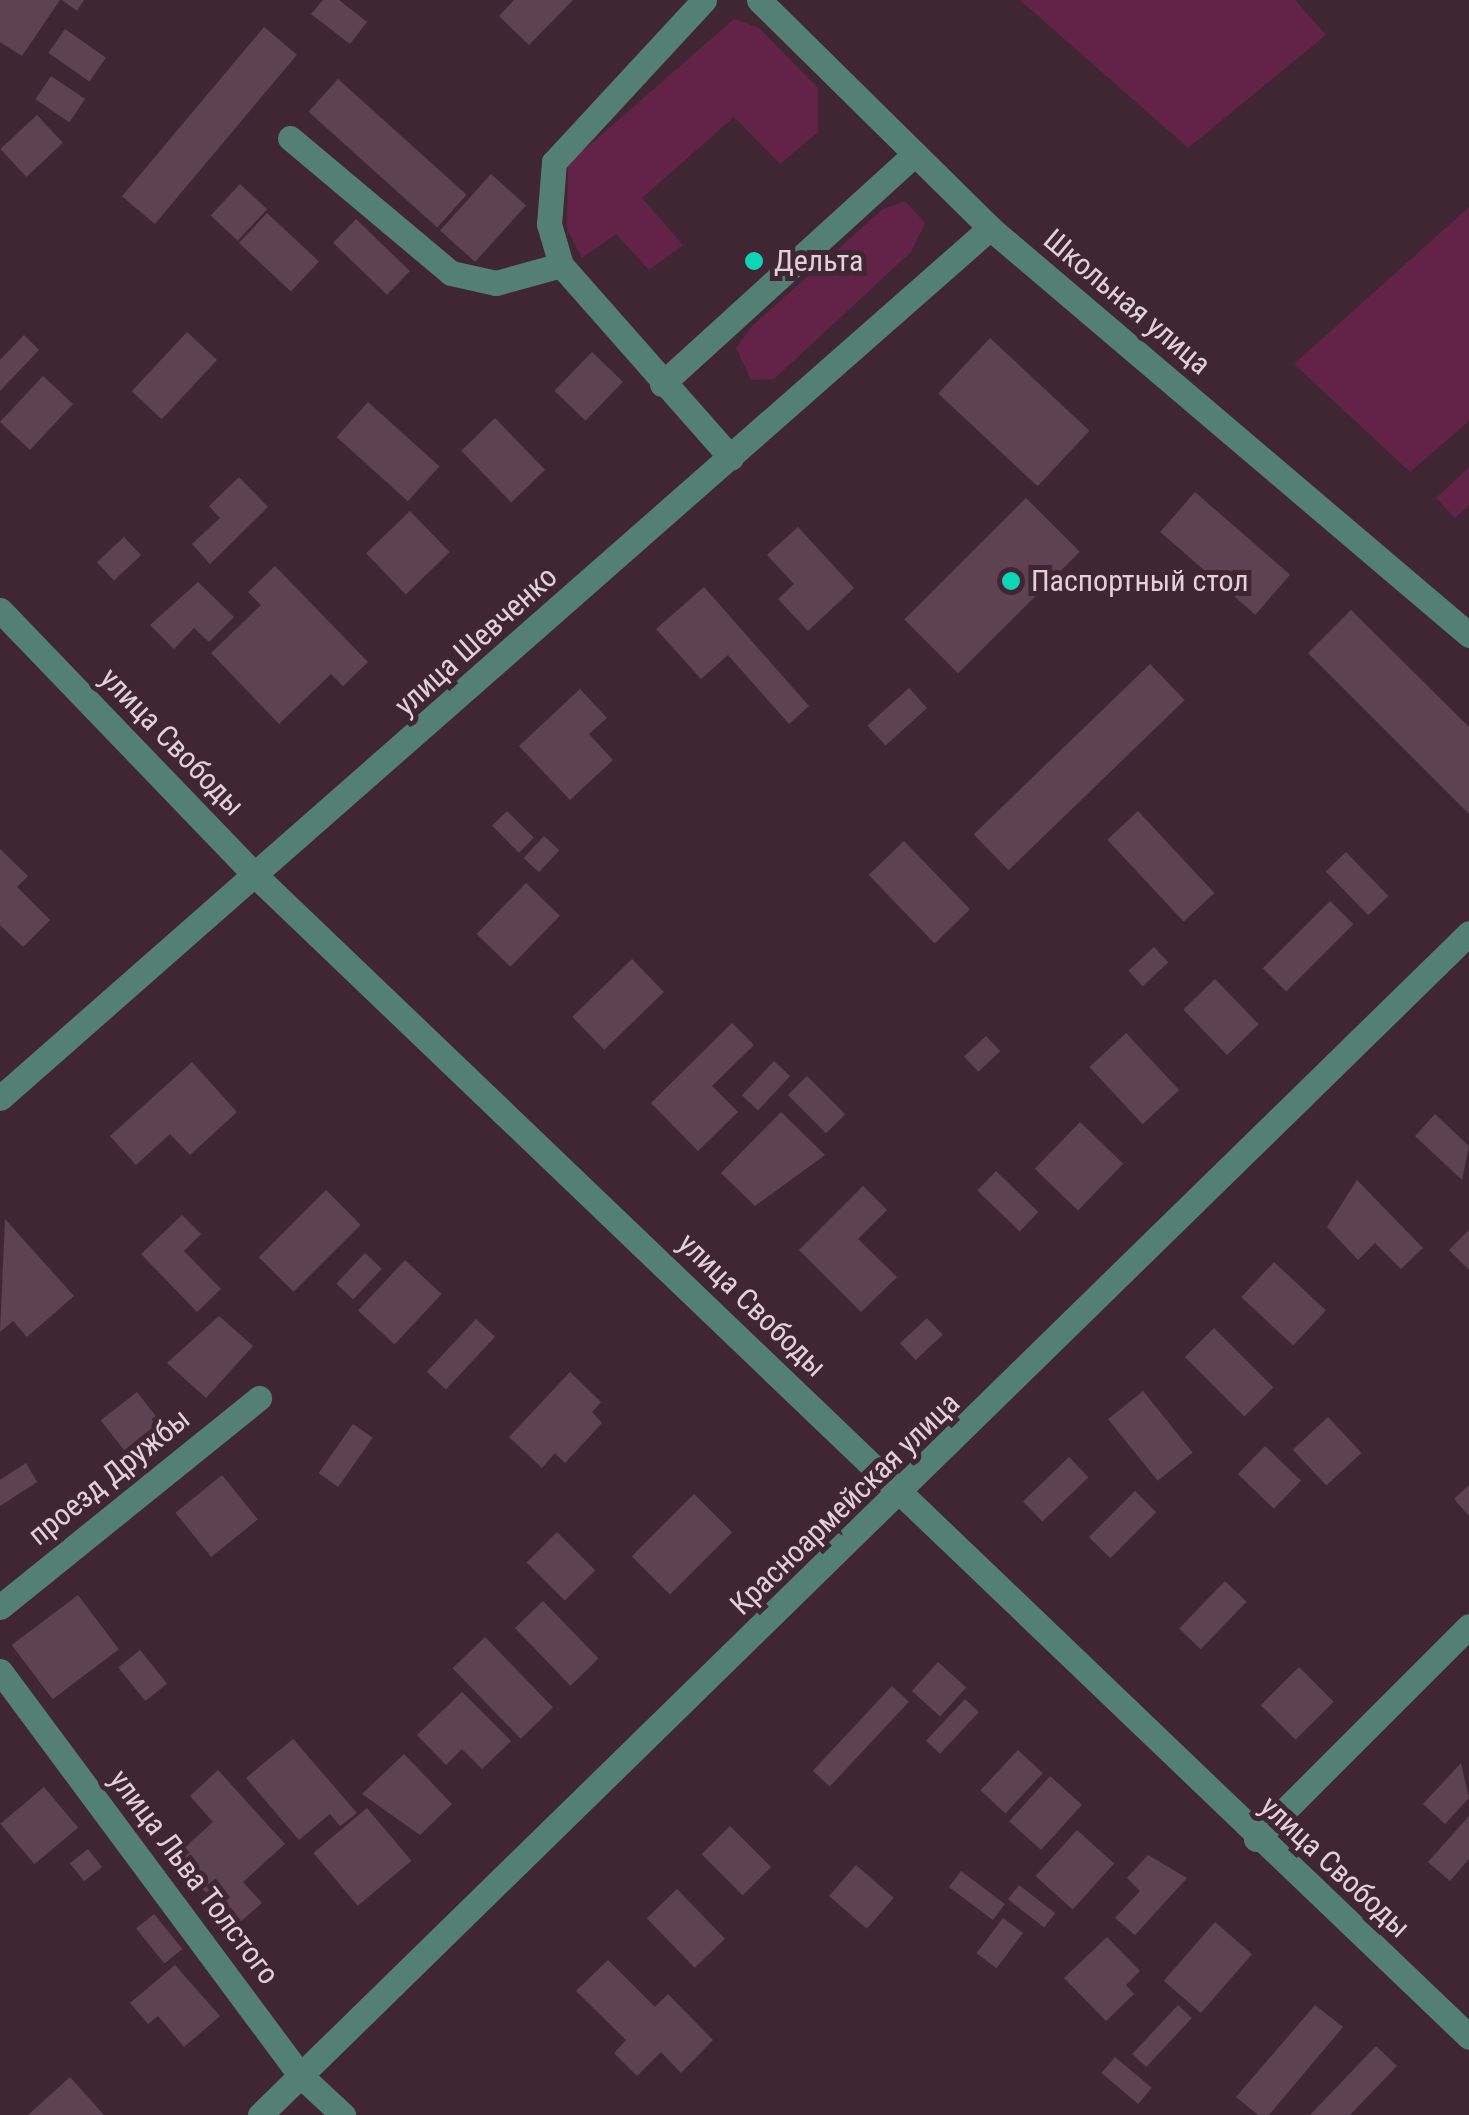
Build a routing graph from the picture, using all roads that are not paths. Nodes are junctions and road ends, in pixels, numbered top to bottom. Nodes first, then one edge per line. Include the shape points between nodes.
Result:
1 (704, 0) edge
2 (759, 0) edge
3 (290, 138) dead end
4 (915, 154) junction
5 (990, 228) junction
6 (561, 265) junction
7 (662, 384) junction
8 (731, 458) junction
9 (0, 610) edge
10 (1469, 635) edge
11 (258, 878) junction
12 (1469, 933) edge
13 (0, 1098) edge
14 (259, 1398) dead end
15 (902, 1496) junction
16 (0, 1607) edge
17 (1469, 1626) edge
18 (0, 1671) edge
19 (1256, 1839) junction
20 (1469, 2037) edge
21 (300, 2075) junction
22 (260, 2115) edge
23 (343, 2115) edge

1 - 6 street via 554,162 549,224
2 - 4 street, Школьная улица
3 - 6 street via 450,274 496,283
4 - 5 street, Школьная улица
4 - 7 street
5 - 8 street, улица Шевченко
5 - 10 street, Школьная улица
6 - 7 street
7 - 8 street
8 - 11 street, улица Шевченко
9 - 11 street, улица Свободы
11 - 13 street, улица Шевченко
11 - 15 street, улица Свободы
12 - 15 street, Красноармейская улица
14 - 16 street, проезд Дружбы
15 - 19 street, улица Свободы
15 - 21 street, Красноармейская улица
17 - 19 street
18 - 21 street, улица Льва Толстого
19 - 20 street, улица Свободы
21 - 22 street, Красноармейская улица
21 - 23 street, улица Льва Толстого

